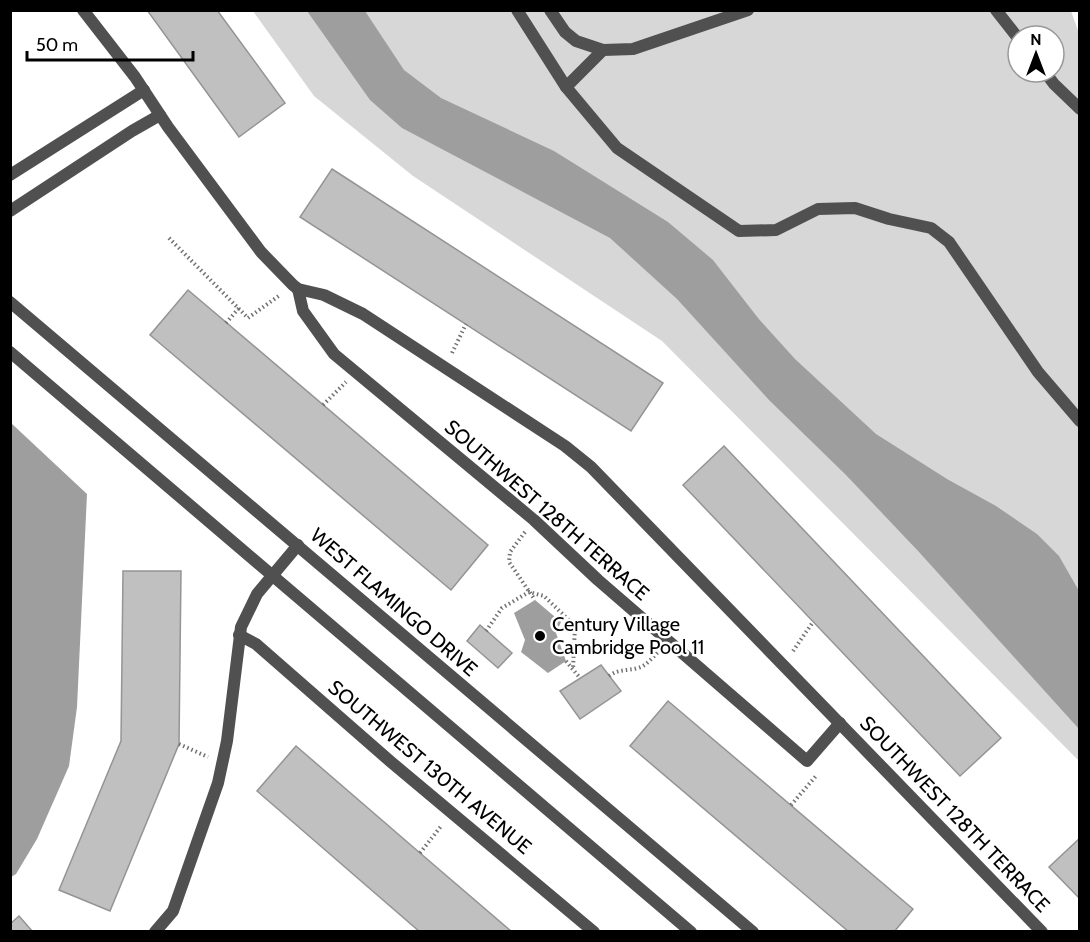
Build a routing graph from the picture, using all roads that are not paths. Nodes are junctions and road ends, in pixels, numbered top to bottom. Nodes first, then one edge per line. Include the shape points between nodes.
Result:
1 (83, 10) edge
2 (517, 10) edge
3 (550, 10) edge
4 (748, 10) edge
5 (996, 10) edge
6 (1007, 24) edge
7 (603, 50) junction
8 (1054, 84) edge
9 (566, 87) junction
10 (144, 90) junction
11 (1080, 109) edge
12 (160, 115) junction
13 (10, 175) edge
14 (10, 211) edge
15 (295, 287) junction
16 (10, 302) edge
17 (10, 352) edge
18 (1080, 422) edge
19 (298, 545) junction
20 (272, 576) junction
21 (239, 635) junction
22 (840, 723) junction
23 (155, 932) edge
24 (594, 932) edge
25 (691, 932) edge
26 (753, 932) edge
27 (1042, 932) edge

1 - 10 street, SOUTHWEST 128TH TERRACE
2 - 9 street
3 - 7 street via 576,41
4 - 7 street via 633,49
5 - 6 street
7 - 9 street
8 - 11 street
9 - 18 street via 617,148 739,231 776,230 828,208 855,208 931,228 949,242 1038,372
10 - 12 street, SOUTHWEST 128TH TERRACE
10 - 13 street
12 - 14 street
12 - 15 street, SOUTHWEST 128TH TERRACE via 261,252
15 - 22 street, SOUTHWEST 128TH TERRACE via 324,295 363,314 565,446 591,467
15 - 22 street, SOUTHWEST 128TH TERRACE via 303,311 334,354 534,520 807,760
16 - 19 street, WEST FLAMINGO DRIVE
17 - 20 street
19 - 20 street
19 - 26 street, WEST FLAMINGO DRIVE
20 - 21 street via 251,604
20 - 25 street
21 - 23 street via 227,741 218,783 173,910
21 - 24 street, SOUTHWEST 130TH AVENUE via 256,644
22 - 27 street, SOUTHWEST 128TH TERRACE

